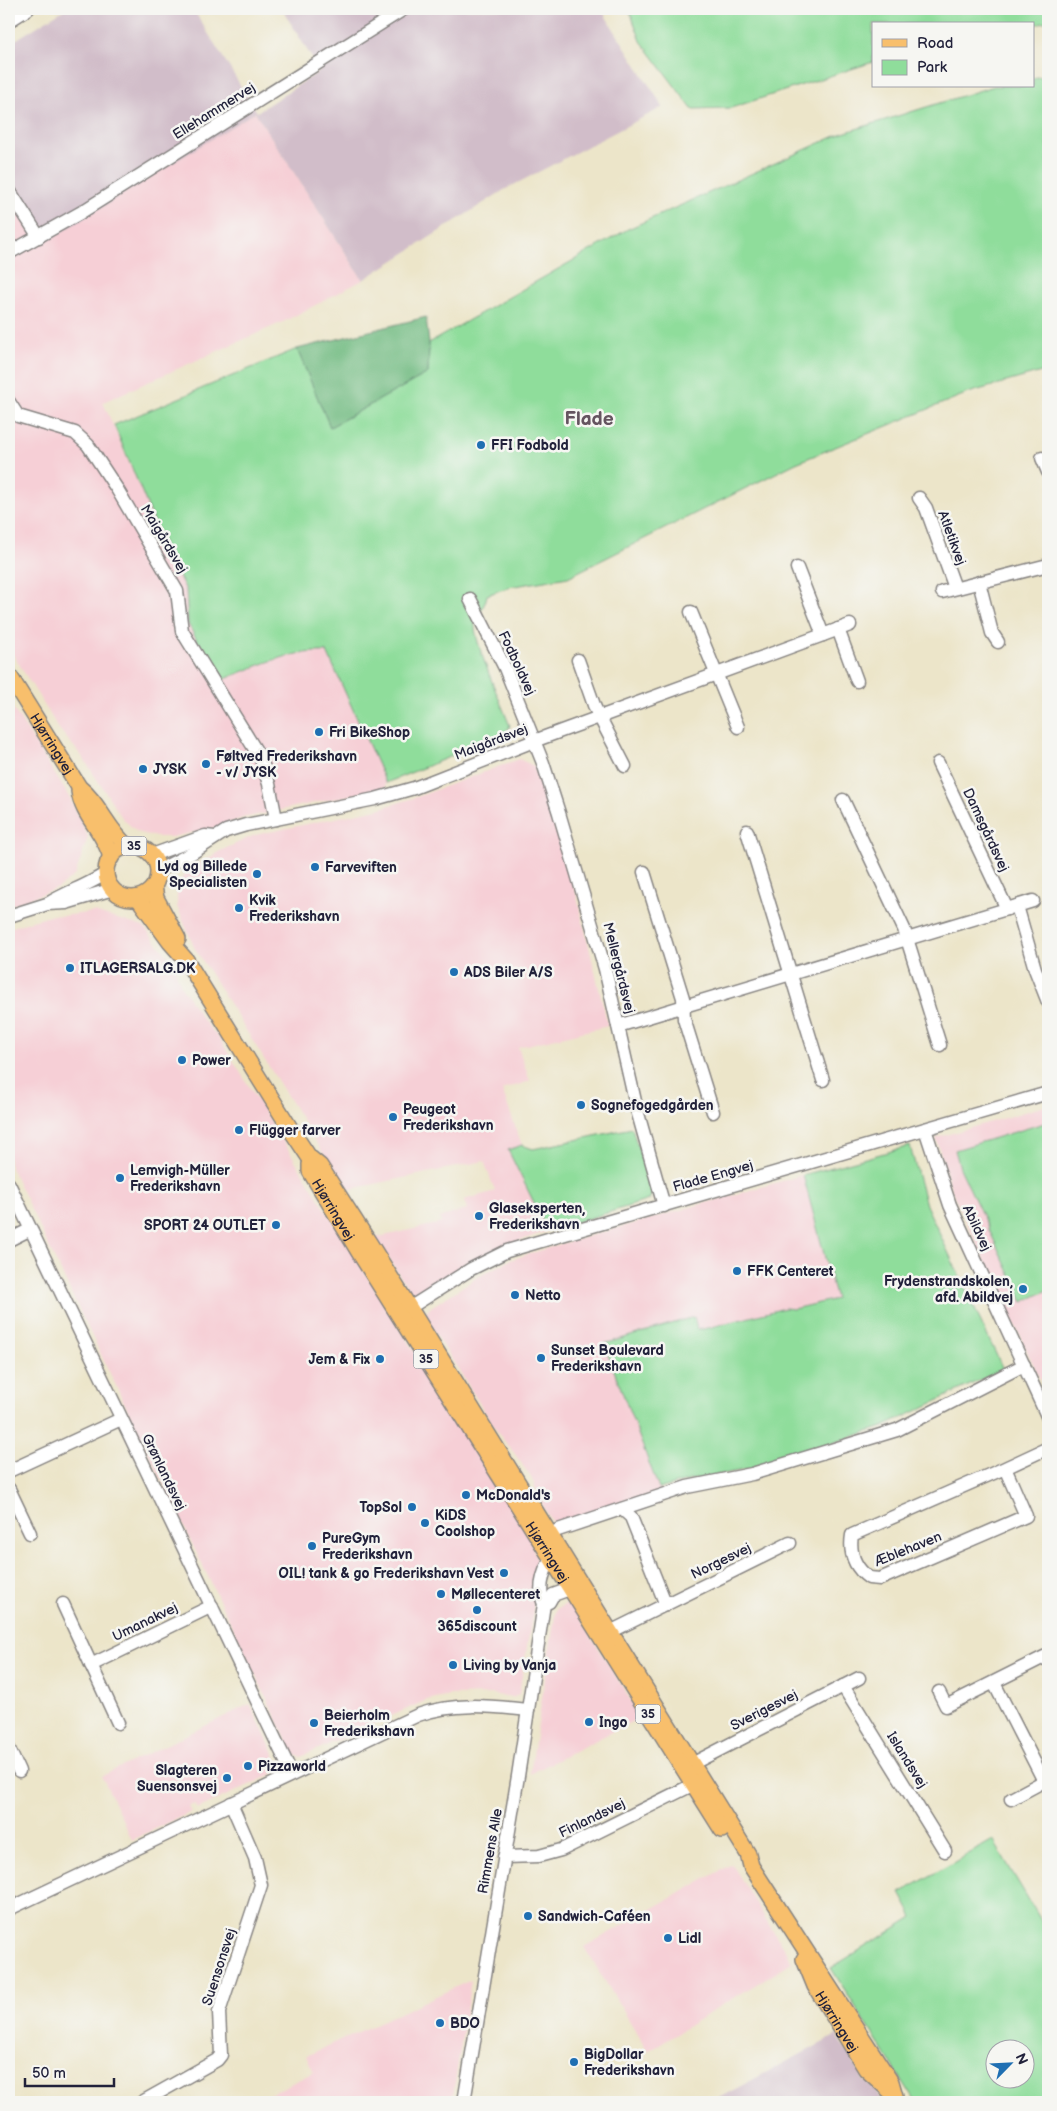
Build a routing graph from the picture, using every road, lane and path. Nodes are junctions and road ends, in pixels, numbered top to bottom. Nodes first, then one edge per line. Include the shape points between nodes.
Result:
1 (28, 9) edge
2 (404, 9) edge
3 (9, 21) edge
4 (9, 190) edge
5 (39, 237) junction
6 (9, 253) edge
7 (9, 402) edge
8 (1042, 458) dead end
9 (1048, 472) edge
10 (919, 498) dead end
11 (1048, 566) edge
12 (797, 568) dead end
13 (979, 582) junction
14 (955, 588) junction
15 (942, 592) dead end
16 (470, 599) dead end
17 (691, 612) dead end
18 (850, 625) dead end
19 (838, 629) junction
20 (823, 635) junction
21 (998, 642) dead end
22 (578, 660) dead end
23 (716, 674) junction
24 (9, 675) edge
25 (857, 682) dead end
26 (600, 717) junction
27 (738, 726) dead end
28 (534, 741) junction
29 (938, 763) dead end
30 (625, 766) dead end
31 (79, 787) junction
32 (843, 800) dead end
33 (276, 819) junction
34 (747, 831) dead end
35 (215, 837) junction
36 (127, 846) junction
37 (152, 855) junction
38 (110, 858) junction
39 (158, 870) junction
40 (644, 872) dead end
41 (106, 873) junction
42 (154, 886) junction
43 (112, 889) junction
44 (138, 898) junction
45 (1033, 901) dead end
46 (47, 904) junction
47 (1012, 908) junction
48 (9, 916) edge
49 (908, 940) junction
50 (186, 960) junction
51 (791, 974) junction
52 (1048, 1002) edge
53 (683, 1007) junction
54 (618, 1026) junction
55 (940, 1045) dead end
56 (823, 1080) dead end
57 (1048, 1093) edge
58 (713, 1112) dead end
59 (925, 1129) junction
60 (9, 1184) edge
61 (664, 1206) junction
62 (30, 1229) junction
63 (9, 1240) edge
64 (404, 1311) junction
65 (1024, 1365) junction
66 (1048, 1418) edge
67 (121, 1419) junction
68 (1048, 1448) edge
69 (1004, 1468) junction
70 (9, 1471) edge
71 (9, 1489) edge
72 (622, 1509) junction
73 (30, 1533) dead end
74 (544, 1537) junction
75 (790, 1543) dead end
76 (555, 1555) junction
77 (575, 1587) junction
78 (63, 1604) dead end
79 (544, 1604) junction
80 (666, 1605) junction
81 (212, 1606) junction
82 (605, 1635) junction
83 (1048, 1655) edge
84 (91, 1665) junction
85 (859, 1678) dead end
86 (994, 1683) junction
87 (844, 1686) junction
88 (939, 1692) dead end
89 (528, 1710) junction
90 (118, 1723) dead end
91 (9, 1749) edge
92 (687, 1767) junction
93 (19, 1771) dead end
94 (292, 1774) junction
95 (1046, 1780) edge
96 (688, 1788) dead end
97 (1011, 1798) dead end
98 (231, 1803) junction
99 (945, 1851) dead end
100 (504, 1857) junction
101 (9, 1909) edge
102 (897, 2099) edge
103 (142, 2102) edge
104 (464, 2102) edge

1 - 3 street
2 - 5 street, Ellehammervej
4 - 5 street
5 - 6 street, Ellehammervej
7 - 33 street, Maigårdsvej via 18,416 75,433 88,445 112,482 177,591 182,631 261,759
8 - 9 street
10 - 14 street, Atletikvej via 926,508
11 - 13 street, Atletikvej
12 - 20 street
13 - 14 street, Atletikvej
13 - 21 street via 992,633
14 - 15 street, Atletikvej
16 - 28 street, Fodboldvej via 505,668
17 - 23 street
18 - 19 street, Maigårdsvej
19 - 20 street, Maigårdsvej
19 - 25 street
20 - 23 street, Maigårdsvej
22 - 26 street
23 - 26 street, Maigårdsvej
23 - 27 street
24 - 31 main road, Hjørringvej / 35
26 - 28 street, Maigårdsvej
26 - 30 street
28 - 33 street, Maigårdsvej via 414,788
28 - 54 street, Mellergårdsvej via 584,894
29 - 47 street, Damsgårdsvej
31 - 36 main road, Hjørringvej / 35 via 88,794 118,839
31 - 38 main road, Hjørringvej / 35 via 80,797 109,850
32 - 49 street
33 - 35 street, Maigårdsvej via 226,830
34 - 51 street
35 - 37 street, Maigårdsvej via 205,836
35 - 39 street, Maigårdsvej
36 - 37 main road, 35 via 136,846
36 - 38 main road, 35
37 - 39 main road, 35
38 - 41 main road, 35
39 - 42 main road, 35
40 - 53 street
41 - 43 main road
41 - 46 street
42 - 44 main road
42 - 50 main road, Hjørringvej / 35 via 156,898
43 - 44 main road via 124,897
43 - 46 street
44 - 50 main road, Hjørringvej / 35
45 - 47 street
46 - 48 street
47 - 49 street
47 - 52 street, Damsgårdsvej
49 - 51 street
49 - 55 street
50 - 64 main road, Hjørringvej / 35 via 309,1157 320,1166
51 - 53 street
51 - 56 street
53 - 54 street
53 - 58 street
54 - 61 street, Mellergårdsvej
57 - 59 street, Flade Engvej
59 - 61 street, Flade Engvej
59 - 65 street, Abildvej via 950,1205
60 - 62 street, Grønlandsvej
61 - 64 street, Flade Engvej via 507,1251 470,1269
62 - 63 street
62 - 67 street, Grønlandsvej
64 - 74 main road, Hjørringvej / 35
65 - 66 street, Abildvej
65 - 72 street via 896,1430 752,1474 688,1487
67 - 70 street
67 - 81 street, Grønlandsvej
68 - 69 street, Æblehaven
69 - 69 street, Æblehaven via 1026,1516 880,1579 869,1578 855,1564 850,1547 852,1535
71 - 73 street
72 - 74 street
72 - 80 street via 631,1517
74 - 76 main road, Hjørringvej / 35
75 - 80 street, Norgesvej
76 - 77 main road, Hjørringvej / 35
76 - 79 street, Rimmens Alle via 545,1568 541,1598
77 - 79 street via 553,1595
77 - 82 main road, Hjørringvej / 35
78 - 84 street
79 - 89 street, Rimmens Alle
80 - 82 street, Norgesvej
81 - 84 street, Umanakvej
81 - 94 street, Grønlandsvej
82 - 92 main road, Hjørringvej / 35
83 - 86 street
84 - 90 street
85 - 87 street, Sverigesvej
86 - 88 street via 946,1706
86 - 95 street
87 - 92 street, Sverigesvej
87 - 99 street, Islandsvej
89 - 94 street via 472,1705 429,1711
89 - 100 street, Rimmens Alle
91 - 93 street
92 - 102 main road, Hjørringvej / 35 via 748,1854 751,1866 796,1936 815,1986 834,2019 866,2069
94 - 98 street
95 - 97 street
96 - 100 street, Finlandsvej via 561,1850 539,1856
98 - 101 street
98 - 103 street, Suensonsvej via 256,1858 261,1885 219,2012 221,2055
100 - 104 street, Rimmens Alle

